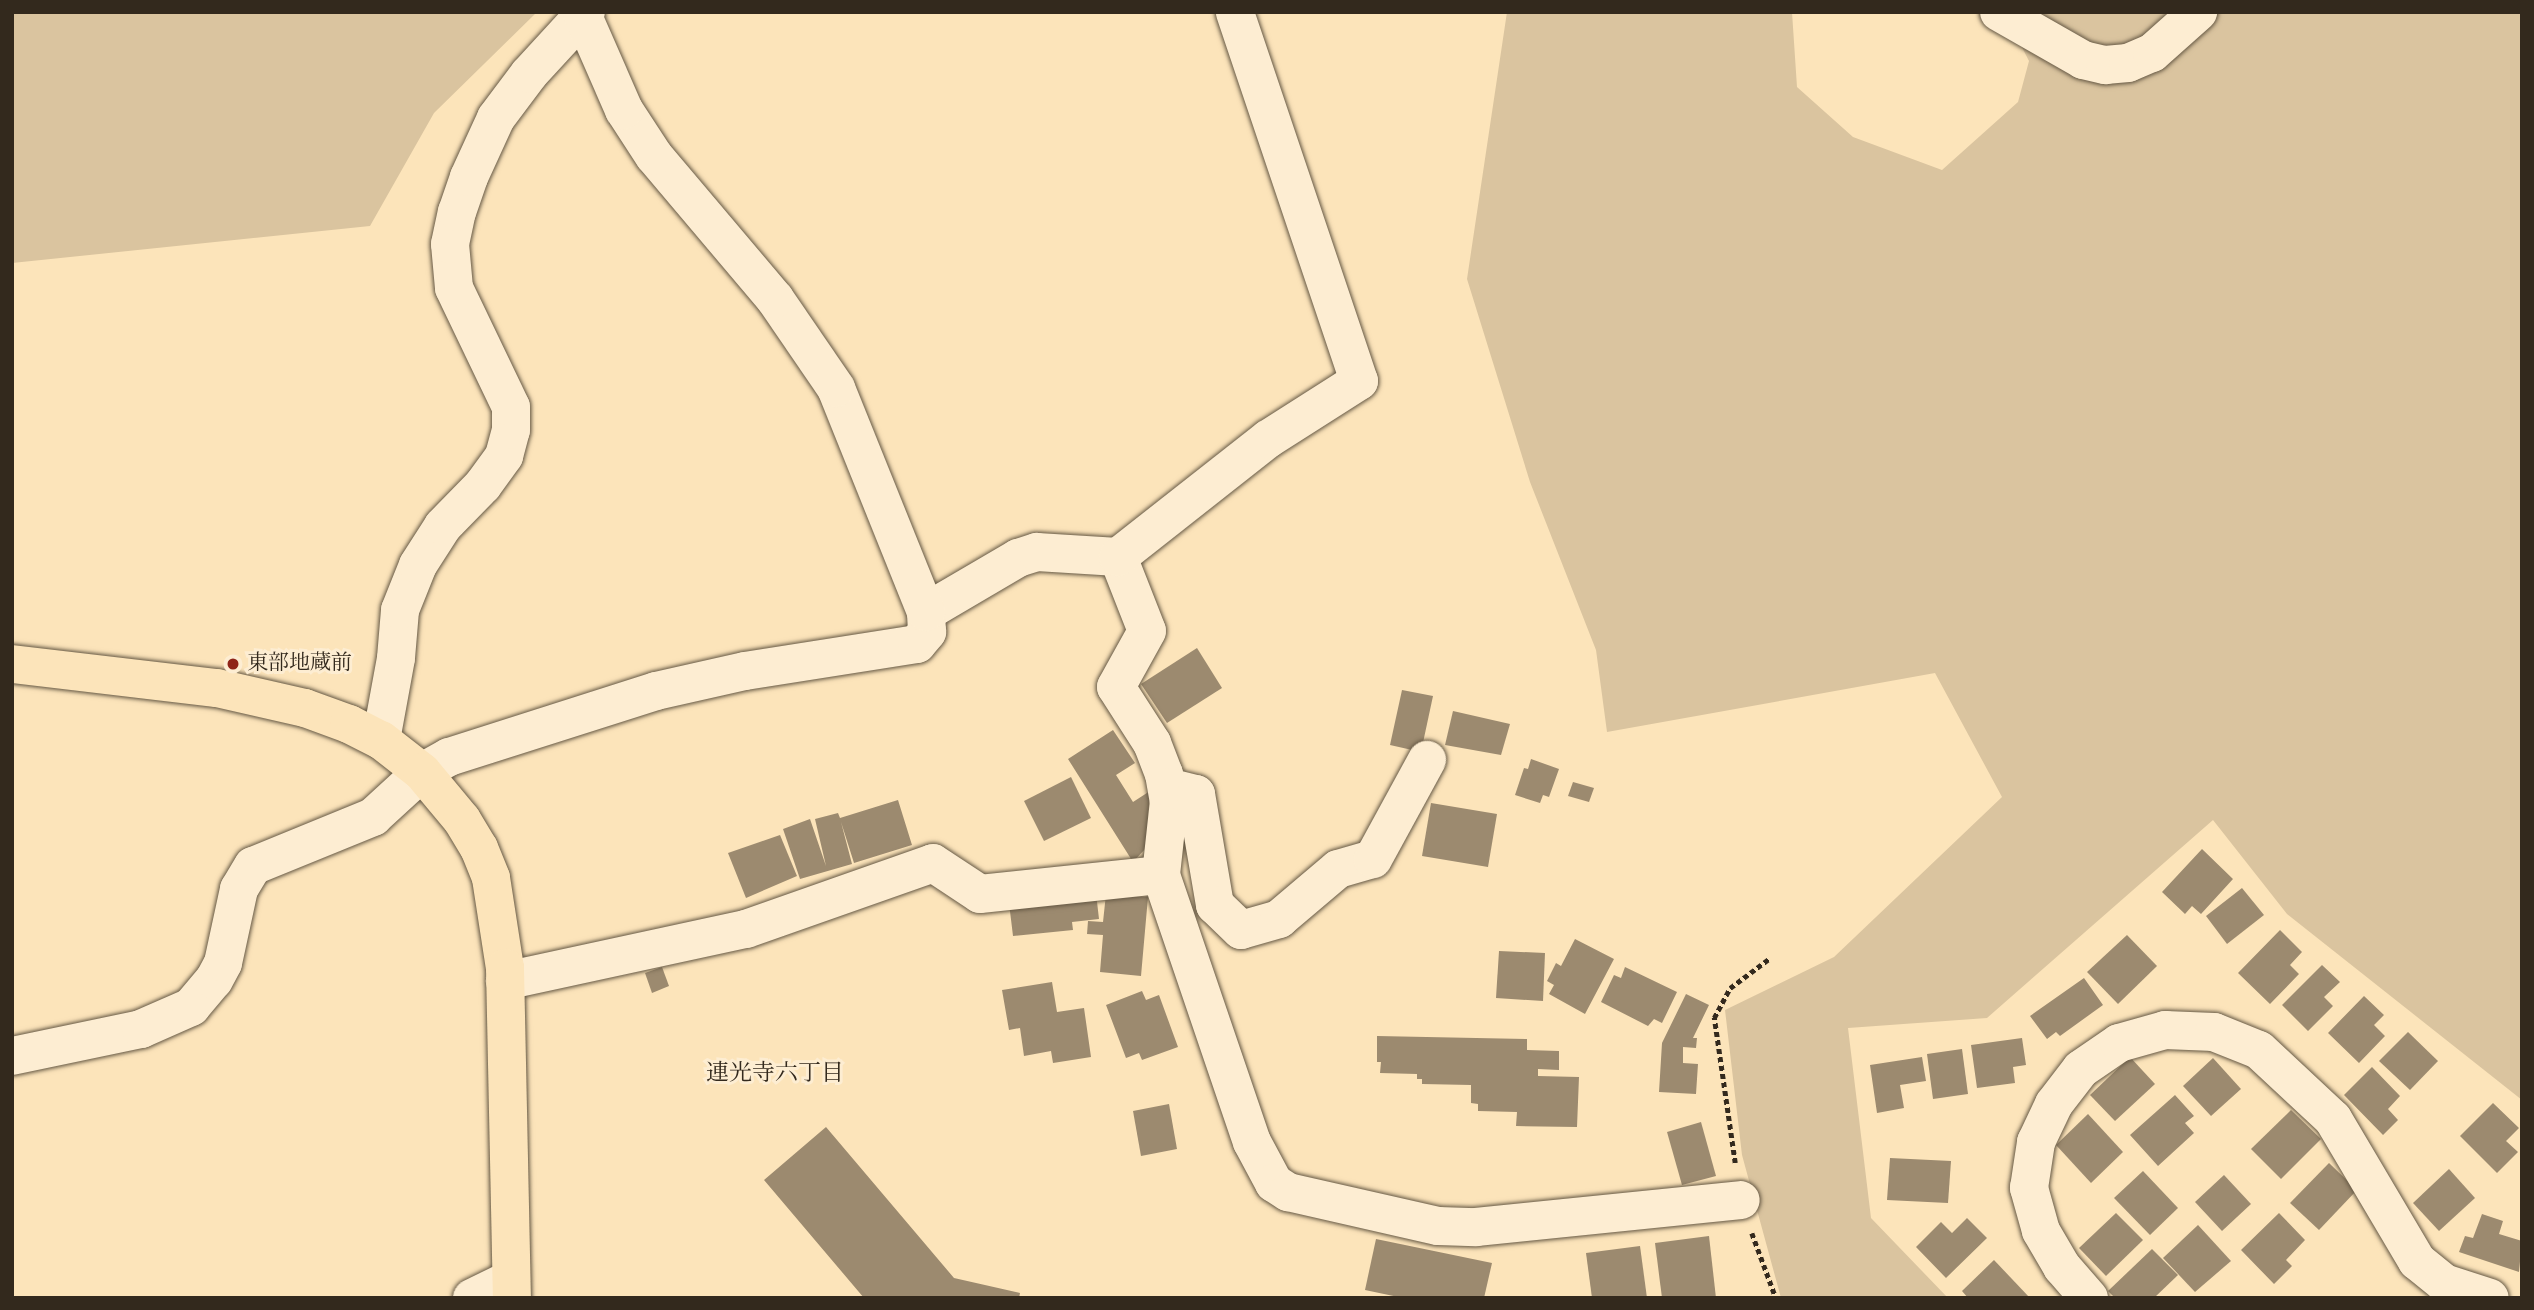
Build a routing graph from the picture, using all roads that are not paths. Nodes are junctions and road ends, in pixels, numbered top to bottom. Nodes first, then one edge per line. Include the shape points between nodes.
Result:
1 (1235, 12) edge
2 (1999, 12) edge
3 (2198, 12) edge
4 (585, 14) edge
5 (1118, 557) junction
6 (926, 612) junction
7 (12, 664) edge
8 (382, 740) junction
9 (1427, 760) dead end
10 (422, 772) junction
11 (1167, 787) junction
12 (1161, 875) junction
13 (505, 981) junction
14 (12, 1056) edge
15 (1741, 1200) road end
16 (512, 1288) edge
17 (472, 1298) edge
18 (2089, 1298) edge
19 (2490, 1298) edge

1 - 5 street via 1359,381 1268,439
2 - 3 street via 2083,60 2105,65 2129,63 2152,53
4 - 6 street via 624,110 654,156 790,319 836,388
4 - 8 street via 529,74 496,118 457,212 450,244 454,288 511,407 511,430 504,456 443,526 418,565 400,610
5 - 6 street via 1037,552 1018,558
5 - 11 street via 1147,631 1116,687 1152,743
6 - 10 street via 927,632 917,645 745,671 656,691 449,757
7 - 8 main road via 217,688 305,708
8 - 10 main road
9 - 11 street via 1373,859 1338,869 1279,919 1241,930 1215,905 1196,794
10 - 13 main road via 462,820 491,878
10 - 14 street via 373,817 253,866 239,889 223,963 191,1007 141,1029
11 - 12 street
12 - 13 street via 980,894 933,863 746,929
12 - 15 street via 1252,1142 1274,1183 1288,1192 1438,1226 1476,1227
13 - 16 main road
16 - 17 street
18 - 19 street via 2062,1268 2040,1231 2029,1188 2036,1142 2054,1104 2081,1069 2119,1043 2165,1030 2214,1032 2259,1050 2333,1118 2417,1261 2444,1283

